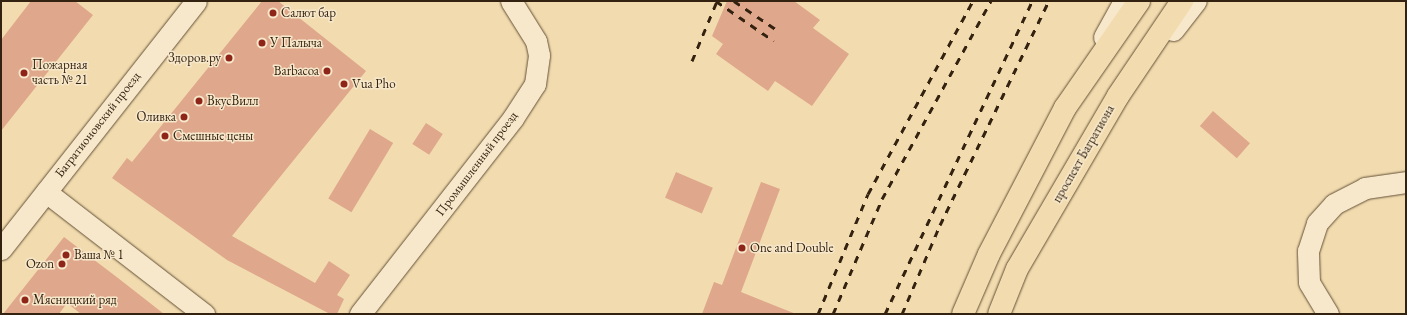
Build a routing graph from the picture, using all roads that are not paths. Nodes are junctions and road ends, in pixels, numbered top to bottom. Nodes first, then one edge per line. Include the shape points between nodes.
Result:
1 (196, 1) edge
2 (511, 1) edge
3 (1124, 1) edge
4 (1139, 1) edge
5 (1182, 1) edge
6 (1196, 1) edge
7 (1118, 96) junction
8 (1065, 108) junction
9 (1406, 182) edge
10 (46, 192) junction
11 (1, 249) edge
12 (1327, 313) edge
13 (204, 314) edge
14 (360, 314) edge
15 (963, 314) edge
16 (999, 314) edge

1 - 10 street, Багратионовский проезд
2 - 14 street, Промышленный проезд via 536,41 539,55 535,84 513,118
3 - 8 street
4 - 8 main road
5 - 7 main road, проспект Багратиона
6 - 7 street
7 - 16 main road, проспект Багратиона via 1018,269
8 - 15 main road via 989,254
9 - 12 street via 1365,188 1334,204 1317,222 1308,251 1309,282
10 - 11 street, Багратионовский проезд
10 - 13 street

